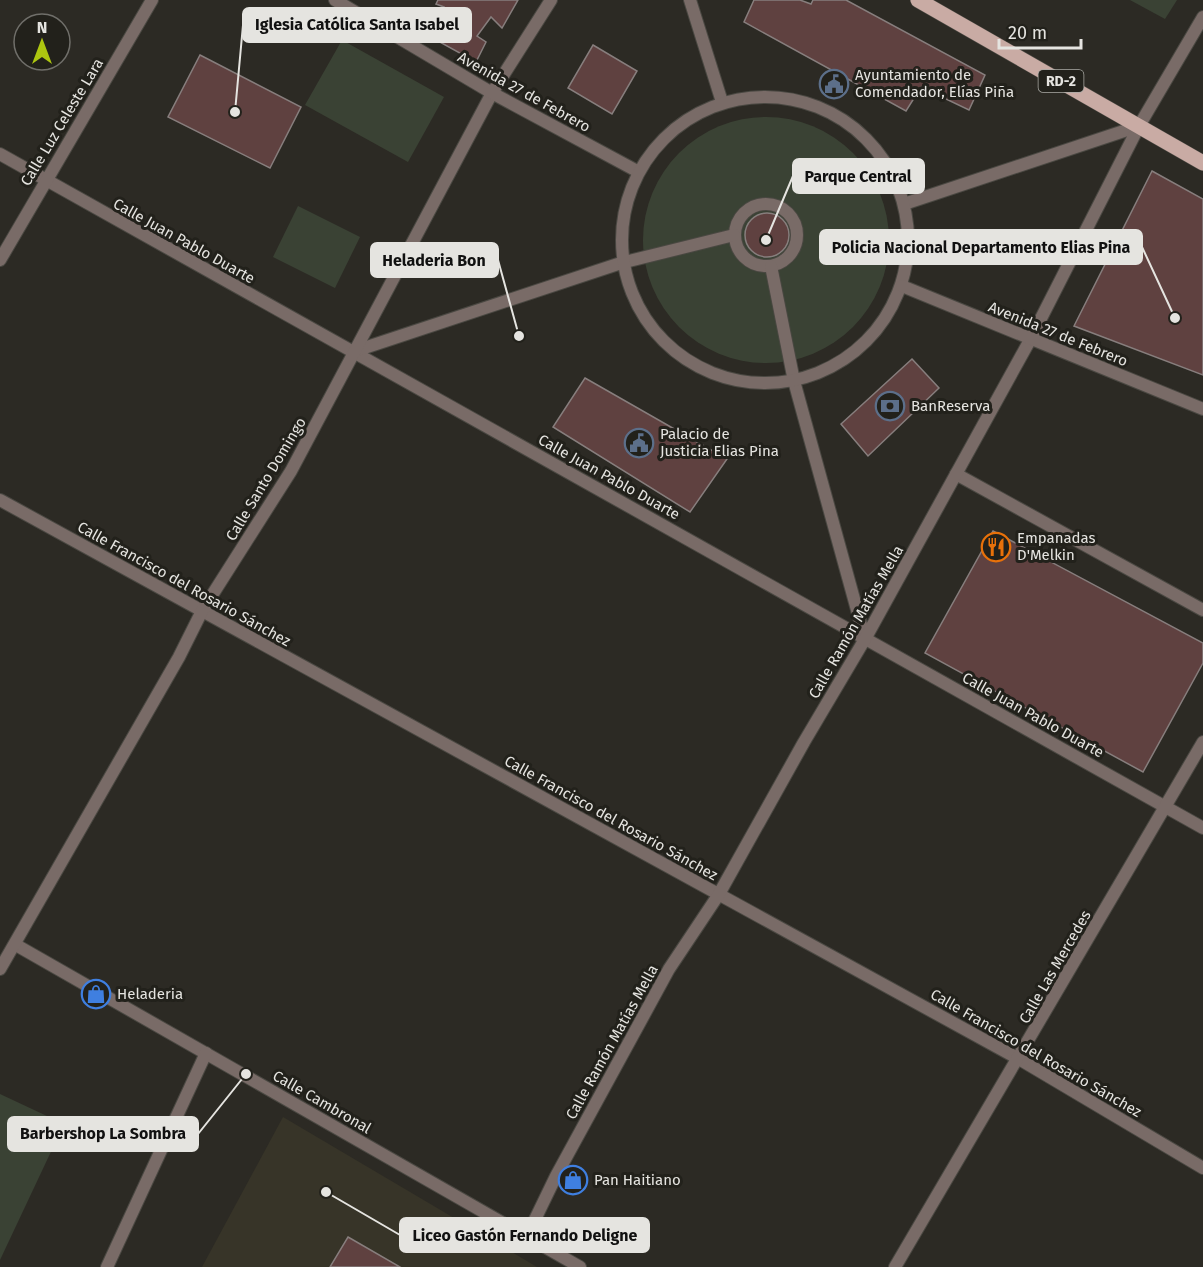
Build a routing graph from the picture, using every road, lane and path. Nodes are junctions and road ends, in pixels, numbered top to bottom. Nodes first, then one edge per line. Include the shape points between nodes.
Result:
1 (152, 0) edge
2 (335, 0) edge
3 (551, 0) edge
4 (690, 0) edge
5 (918, 0) edge
6 (1203, 17) edge
7 (492, 93) junction
8 (722, 102) junction
9 (1139, 126) junction
10 (0, 154) edge
11 (1203, 163) edge
12 (637, 171) junction
13 (44, 181) junction
14 (904, 204) junction
15 (734, 235) junction
16 (0, 260) edge
17 (621, 263) junction
18 (771, 266) junction
19 (902, 286) junction
20 (1030, 340) junction
21 (355, 351) junction
22 (794, 381) junction
23 (1203, 409) edge
24 (956, 474) junction
25 (0, 500) edge
26 (1203, 610) edge
27 (202, 611) junction
28 (865, 639) junction
29 (1203, 742) edge
30 (1166, 807) junction
31 (1203, 828) edge
32 (719, 894) junction
33 (16, 945) junction
34 (0, 969) edge
35 (206, 1053) junction
36 (1019, 1059) junction
37 (1203, 1168) edge
38 (527, 1236) junction
39 (107, 1267) edge
40 (580, 1267) edge
41 (895, 1267) edge

1 - 13 street, Calle Luz Celeste Lara
2 - 7 street, Avenida 27 de Febrero
3 - 7 street, Calle Santo Domingo
4 - 8 street
5 - 9 main road, RD-2
6 - 9 street, Calle Ramón Matías Mella
7 - 12 street, Avenida 27 de Febrero
7 - 21 street, Calle Santo Domingo
8 - 12 street via 688,118 667,135
8 - 14 street via 768,97 814,105 855,127 886,162
9 - 11 main road, RD-2
9 - 14 street
9 - 20 street, Calle Ramón Matías Mella
10 - 13 street, Calle Juan Pablo Duarte
12 - 17 street via 622,216
13 - 16 street, Calle Luz Celeste Lara
13 - 21 street, Calle Juan Pablo Duarte
14 - 19 street via 909,245
15 - 17 street
15 - 18 street via 741,254 749,262
15 - 18 street via 740,217 755,206 767,204 788,213 798,234 796,245 782,263
17 - 21 street
17 - 22 street via 636,307 664,344 702,370 747,383
18 - 22 street
19 - 20 street, Avenida 27 de Febrero
19 - 22 street via 885,319 861,348 830,369
20 - 23 street, Avenida 27 de Febrero
20 - 24 street, Calle Ramón Matías Mella
21 - 27 street, Calle Santo Domingo via 291,471
21 - 28 street, Calle Juan Pablo Duarte
22 - 28 street
24 - 26 street
24 - 28 street, Calle Ramón Matías Mella
25 - 27 street, Calle Francisco del Rosario Sánchez
27 - 32 street, Calle Francisco del Rosario Sánchez
27 - 33 street, Calle Santo Domingo
28 - 30 street, Calle Juan Pablo Duarte
28 - 32 street, Calle Ramón Matías Mella
29 - 30 street, Calle Las Mercedes
30 - 31 street, Calle Juan Pablo Duarte
30 - 36 street, Calle Las Mercedes
32 - 36 street, Calle Francisco del Rosario Sánchez
32 - 38 street, Calle Ramón Matías Mella via 669,969
33 - 34 street, Calle Santo Domingo
33 - 35 street, Calle Cambronal
35 - 38 street, Calle Cambronal
35 - 39 street
36 - 37 street, Calle Francisco del Rosario Sánchez
36 - 41 street, Calle Las Mercedes
38 - 40 street, Calle Cambronal

